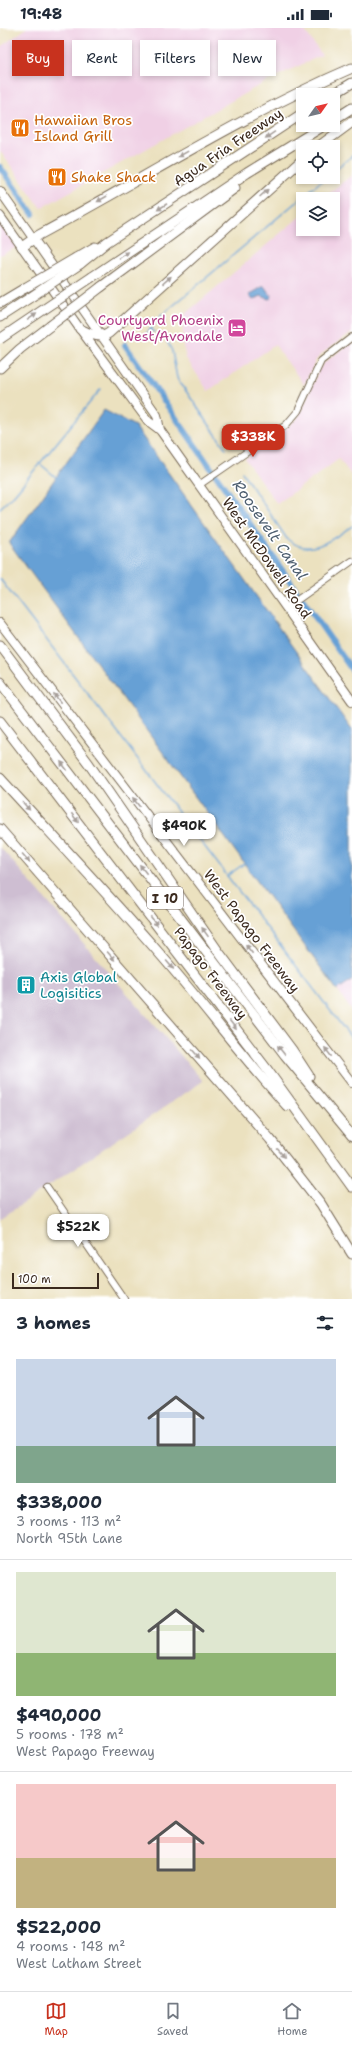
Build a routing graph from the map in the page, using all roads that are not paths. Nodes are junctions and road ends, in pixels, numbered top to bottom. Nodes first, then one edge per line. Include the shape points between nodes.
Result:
1 (352, 68) edge
2 (352, 83) edge
3 (340, 90) edge
4 (352, 108) edge
5 (340, 116) edge
6 (296, 119) edge
7 (352, 122) edge
8 (314, 132) edge
9 (328, 140) edge
10 (278, 155) junction
11 (296, 165) edge
12 (0, 191) edge
13 (0, 216) edge
14 (34, 238) junction
15 (22, 247) junction
16 (78, 261) junction
17 (0, 303) edge
18 (0, 317) edge
19 (80, 329) junction
20 (103, 336) junction
21 (352, 337) edge
22 (0, 339) edge
23 (0, 368) edge
24 (160, 430) junction
25 (199, 485) junction
26 (352, 561) edge
27 (286, 608) junction
28 (0, 623) edge
29 (0, 645) edge
30 (0, 682) edge
31 (352, 701) edge
32 (0, 721) edge
33 (0, 778) edge
34 (0, 829) edge
35 (352, 1083) edge
36 (333, 1112) junction
37 (309, 1130) junction
38 (352, 1136) edge
39 (47, 1187) dead end
40 (352, 1188) edge
41 (352, 1254) edge
42 (124, 1299) edge

1 -> 14 highway via 254,115
2 - 3 highway
4 - 5 highway
6 -> 16 highway, Agua Fria Freeway
7 - 9 highway
8 - 10 highway
22 -> 10 highway, bridge via 247,173
10 - 23 highway, bridge via 50,326
20 -> 11 highway
12 - 14 main road, West McDowell Road
13 - 15 main road, West McDowell Road
14 - 15 highway
14 - 20 main road, West McDowell Road
15 - 19 main road, West McDowell Road
16 - 17 highway, bridge
16 - 18 highway, bridge
19 - 20 highway
19 - 24 main road, West McDowell Road via 148,421
20 - 24 main road, West McDowell Road via 157,415
21 - 25 street via 321,361 298,411 290,420
24 - 25 main road, West McDowell Road
25 - 27 main road, West McDowell Road
26 - 27 street
27 - 31 main road, West McDowell Road
35 -> 28 main road, West Papago Freeway
36 -> 29 highway via 292,1050 218,951 102,783
36 -> 30 highway, Papago Freeway / I 10 via 285,1055
32 -> 37 highway, Papago Freeway / I 10 via 266,1068
33 -> 37 highway via 158,952 258,1075
34 -> 41 highway via 275,1145 321,1204
36 - 38 highway, Papago Freeway / I 10
37 - 40 highway, Papago Freeway / I 10
39 - 42 street

